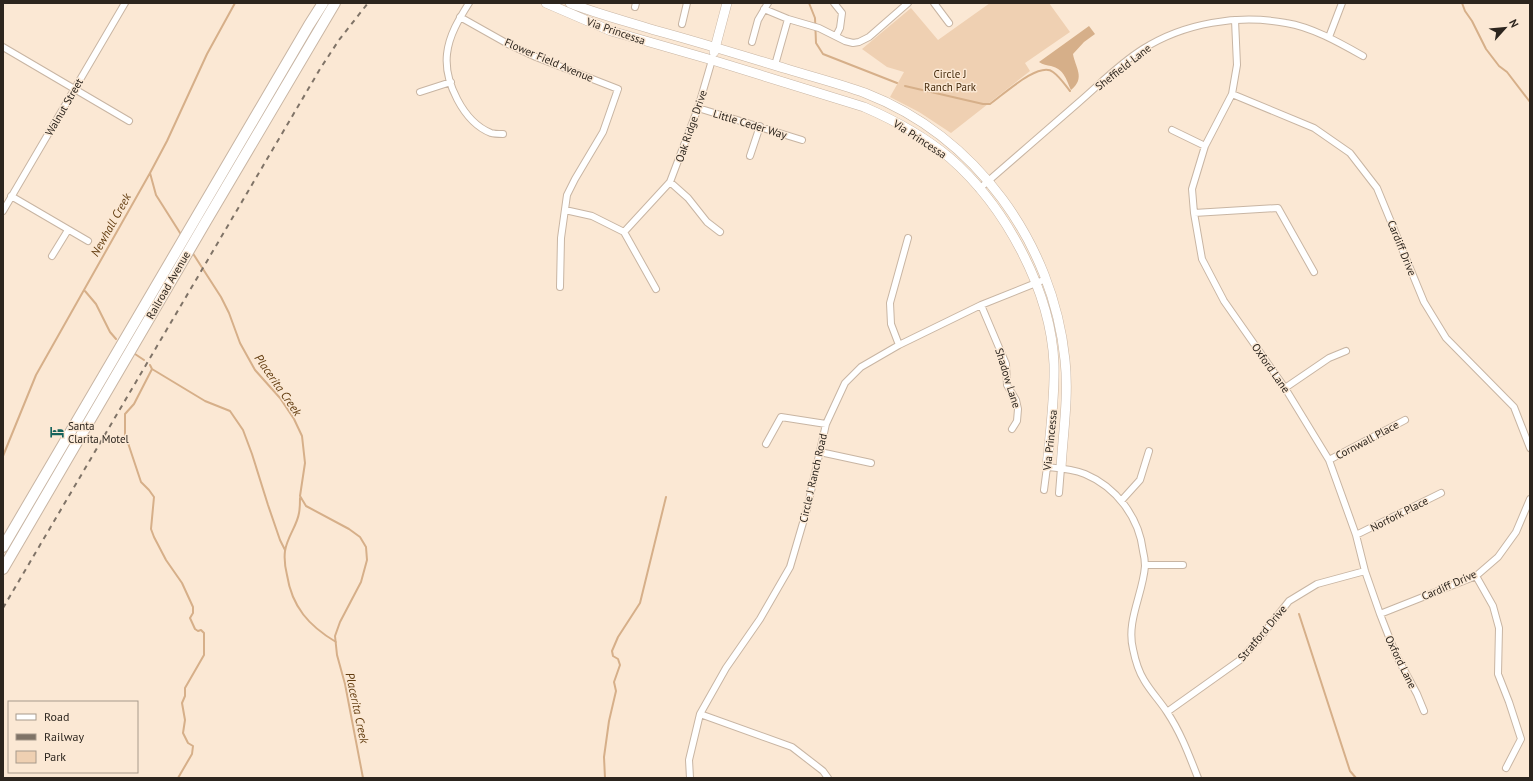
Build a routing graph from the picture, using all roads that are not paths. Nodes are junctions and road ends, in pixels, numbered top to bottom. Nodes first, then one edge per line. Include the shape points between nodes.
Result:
1 (125, 3) edge
2 (323, 3) edge
3 (335, 3) edge
4 (469, 3) edge
5 (546, 3) edge
6 (570, 3) edge
7 (687, 3) edge
8 (727, 3) edge
9 (768, 3) edge
10 (834, 3) edge
11 (908, 3) edge
12 (934, 3) edge
13 (1342, 3) edge
14 (764, 9) junction
15 (460, 17) junction
16 (788, 19) junction
17 (1235, 20) junction
18 (949, 23) dead end
19 (682, 24) dead end
20 (836, 36) junction
21 (1329, 37) junction
22 (752, 42) dead end
23 (3, 47) edge
24 (715, 47) junction
25 (1363, 56) dead end
26 (712, 60) junction
27 (775, 66) junction
28 (451, 82) junction
29 (74, 89) junction
30 (420, 92) dead end
31 (1232, 94) junction
32 (698, 108) junction
33 (129, 121) dead end
34 (760, 126) junction
35 (1172, 130) dead end
36 (503, 134) dead end
37 (802, 140) dead end
38 (1204, 146) junction
39 (750, 156) dead end
40 (988, 180) junction
41 (670, 182) junction
42 (979, 189) junction
43 (12, 196) junction
44 (565, 210) junction
45 (3, 211) edge
46 (1194, 213) junction
47 (68, 230) junction
48 (624, 232) junction
49 (720, 232) dead end
50 (908, 238) dead end
51 (88, 241) dead end
52 (52, 256) dead end
53 (1314, 272) dead end
54 (1046, 279) junction
55 (1036, 283) junction
56 (560, 287) dead end
57 (656, 289) dead end
58 (981, 305) junction
59 (899, 345) junction
60 (1346, 351) dead end
61 (1285, 388) junction
62 (1405, 420) dead end
63 (826, 424) junction
64 (75, 425) junction
65 (1012, 429) dead end
66 (766, 444) dead end
67 (1530, 448) edge
68 (1149, 451) dead end
69 (820, 452) junction
70 (1329, 460) junction
71 (871, 463) dead end
72 (1047, 466) junction
73 (62, 467) junction
74 (1061, 468) junction
75 (1044, 490) dead end
76 (1059, 493) dead end
77 (1441, 493) dead end
78 (1530, 499) edge
79 (1121, 501) junction
80 (1356, 535) junction
81 (3, 547) edge
82 (1145, 565) junction
83 (1183, 565) dead end
84 (3, 569) edge
85 (1365, 571) junction
86 (1476, 576) junction
87 (1380, 614) junction
88 (1424, 711) dead end
89 (1168, 712) junction
90 (700, 714) junction
91 (1506, 768) dead end
92 (690, 778) edge
93 (828, 778) edge
94 (1198, 778) edge

1 - 29 street, Walnut Street
2 - 64 main road, Railroad Avenue
3 - 73 main road, Railroad Avenue
4 - 15 street
5 - 26 street, Via Princessa via 611,31
6 - 24 street, Via Princessa
7 - 19 street
8 - 24 street, Oak Ridge Drive
9 - 14 street
10 - 20 street via 842,13
11 - 20 street via 869,37 859,42 852,43
12 - 18 street
13 - 21 street
14 - 16 street
14 - 22 street
15 - 28 street via 451,35 447,52 446,68
15 - 44 street, Flower Field Avenue via 536,57 618,89 604,132 575,179 567,195
16 - 20 street via 820,28
16 - 27 street
17 - 21 street, Sheffield Lane via 1287,23
17 - 31 street, Oxford Lane via 1237,64
17 - 40 street, Sheffield Lane via 1198,25 1142,49
21 - 25 street, Sheffield Lane
23 - 29 street
24 - 26 street, Oak Ridge Drive
24 - 27 street, Via Princessa
26 - 32 street, Oak Ridge Drive
26 - 42 street, Via Princessa via 840,99 886,117 950,158
27 - 40 street, Via Princessa via 864,93 891,104 948,142
28 - 30 street
28 - 36 street via 456,98 468,115 491,133
29 - 33 street
29 - 43 street, Walnut Street
31 - 38 street, Oxford Lane
31 - 67 street, Cardiff Drive via 1314,128 1350,153 1377,188 1424,302 1446,338 1514,407
32 - 34 street, Little Ceder Way
32 - 41 street, Oak Ridge Drive
34 - 37 street, Little Ceder Way
34 - 39 street
35 - 38 street
38 - 46 street, Oxford Lane via 1192,189
40 - 42 street, Sheffield Lane
40 - 54 street, Via Princessa via 1006,202 1028,237
41 - 48 street, Oak Ridge Drive
41 - 49 street via 688,198 707,222
42 - 55 street, Via Princessa via 1011,233
43 - 45 street, Walnut Street
43 - 47 street
44 - 48 street via 592,216
44 - 56 street via 561,238
46 - 53 street via 1278,208
46 - 61 street, Oxford Lane via 1202,259 1224,301
47 - 51 street
47 - 52 street
48 - 57 street
50 - 59 street via 890,303 891,324
54 - 55 street, Circle J Ranch Road
54 - 74 street, Via Princessa via 1061,332 1065,362 1066,404
55 - 58 street, Circle J Ranch Road
55 - 72 street, Via Princessa via 1050,334 1054,363 1054,404
58 - 59 street, Circle J Ranch Road
58 - 65 street, Shadow Lane via 1006,364 1007,385 1016,400 1017,421
59 - 63 street, Circle J Ranch Road via 861,367 845,383
60 - 61 street via 1329,358
61 - 70 street, Oxford Lane
62 - 70 street, Cornwall Place
63 - 66 street via 781,417
63 - 69 street, Circle J Ranch Road
64 - 73 main road via 76,432 60,462
64 - 81 main road, Railroad Avenue
68 - 79 street via 1140,480
69 - 71 street
69 - 90 street, Circle J Ranch Road via 790,567
70 - 80 street, Oxford Lane
72 - 74 street
72 - 75 street, Via Princessa
73 - 84 main road, Railroad Avenue
74 - 76 street, Via Princessa
74 - 79 street via 1085,474 1096,480 1114,492
77 - 80 street, Norfork Place
78 - 86 street, Cardiff Drive via 1516,532 1498,557
79 - 82 street via 1138,528
80 - 85 street, Oxford Lane
82 - 83 street
82 - 89 street via 1131,625 1133,648 1144,680
85 - 87 street, Oxford Lane
85 - 89 street, Stratford Drive via 1317,584 1289,601 1240,660
86 - 87 street, Cardiff Drive
86 - 91 street via 1493,606 1499,628 1498,674 1521,739
87 - 88 street, Oxford Lane via 1396,655
89 - 94 street via 1185,742
90 - 92 street, Circle J Ranch Road via 689,760
90 - 93 street via 792,747 823,771

